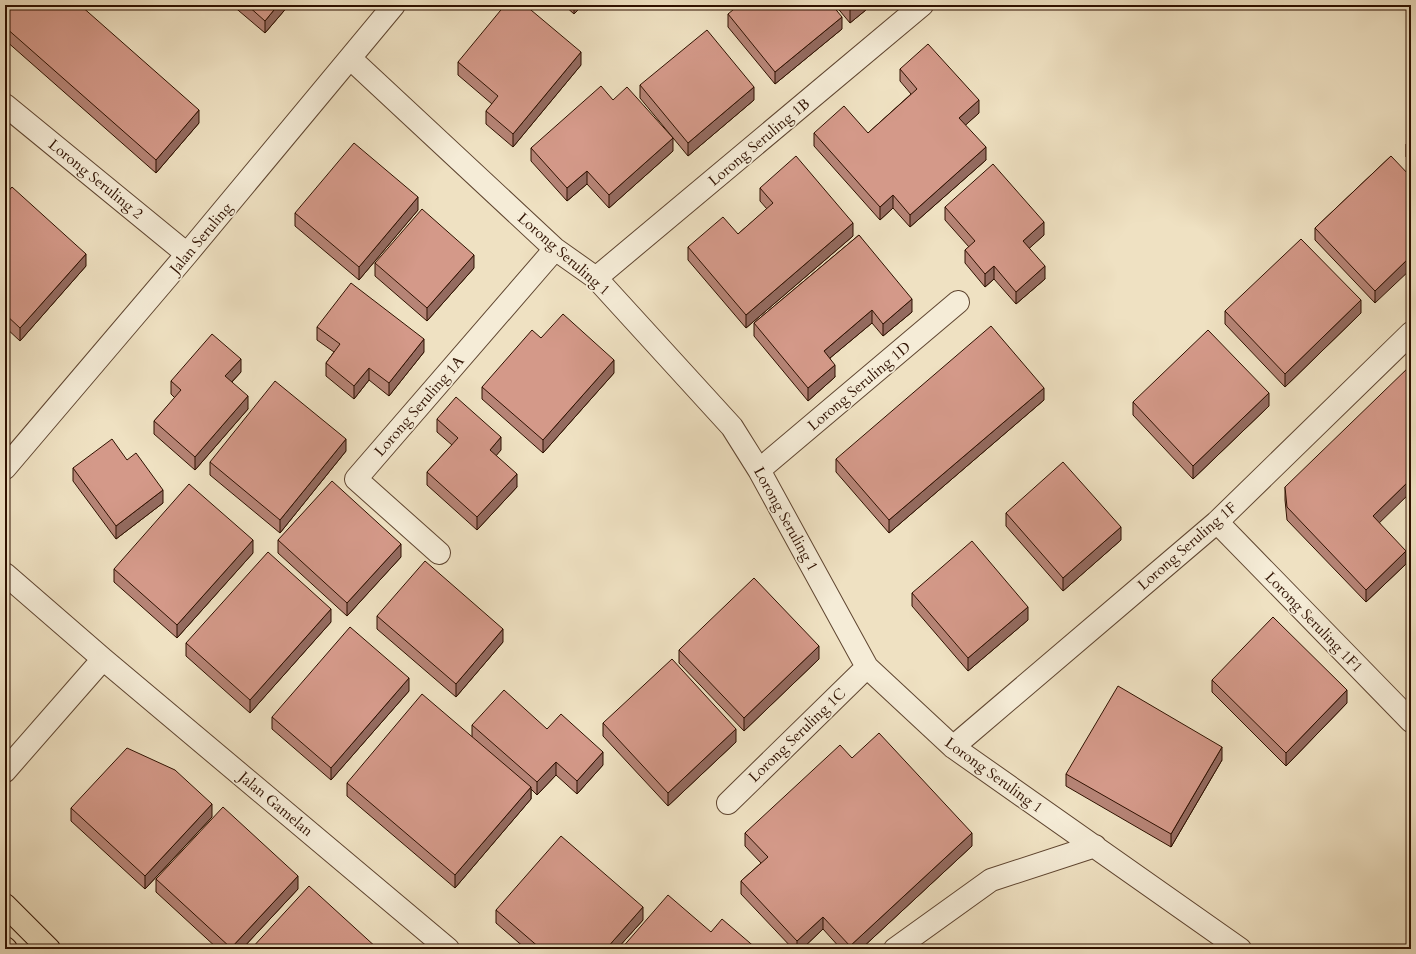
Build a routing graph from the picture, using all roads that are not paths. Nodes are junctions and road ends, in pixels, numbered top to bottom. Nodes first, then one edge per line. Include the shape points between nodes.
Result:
1 (394, 5) edge
2 (922, 5) edge
3 (351, 59) junction
4 (5, 105) edge
5 (554, 249) junction
6 (187, 254) junction
7 (596, 278) junction
8 (958, 302) dead end
9 (1411, 333) edge
10 (5, 468) edge
11 (759, 470) junction
12 (1217, 522) junction
13 (439, 553) dead end
14 (5, 574) edge
15 (103, 659) junction
16 (867, 667) junction
17 (1411, 721) edge
18 (953, 747) junction
19 (5, 771) edge
20 (728, 804) dead end
21 (1095, 846) junction
22 (5, 905) edge
23 (49, 949) edge
24 (448, 949) edge
25 (895, 949) edge
26 (1240, 949) edge

1 - 3 street, Jalan Seruling
2 - 7 street, Lorong Seruling 1B
3 - 5 street, Lorong Seruling 1
3 - 6 street, Jalan Seruling
4 - 6 street, Lorong Seruling 2
5 - 7 street, Lorong Seruling 1
5 - 13 street, Lorong Seruling 1A via 356,478
6 - 10 street, Jalan Seruling
7 - 11 street, Lorong Seruling 1 via 732,427
8 - 11 street, Lorong Seruling 1D
9 - 12 street, Lorong Seruling 1F
11 - 16 street, Lorong Seruling 1
12 - 17 street, Lorong Seruling 1F1
12 - 18 street, Lorong Seruling 1F
14 - 15 street, Jalan Gamelan
15 - 19 street
15 - 24 street, Jalan Gamelan
16 - 18 street, Lorong Seruling 1
16 - 20 street, Lorong Seruling 1C
18 - 21 street, Lorong Seruling 1
21 - 25 street via 991,880
21 - 26 street, Lorong Seruling 1
22 - 23 main road

